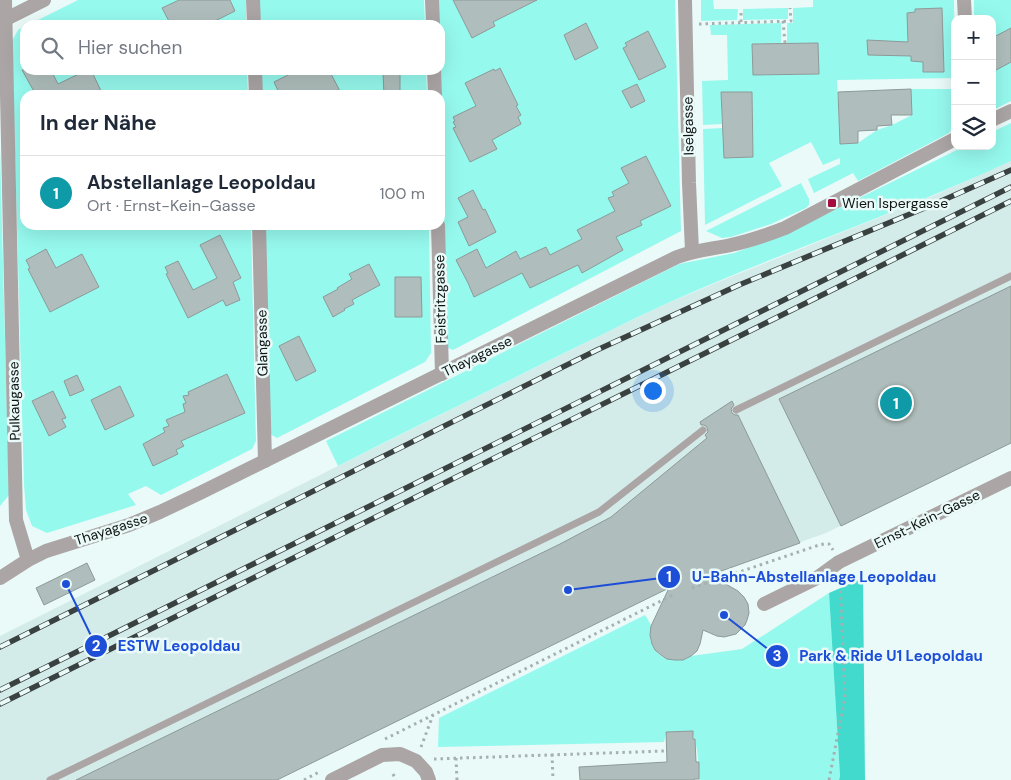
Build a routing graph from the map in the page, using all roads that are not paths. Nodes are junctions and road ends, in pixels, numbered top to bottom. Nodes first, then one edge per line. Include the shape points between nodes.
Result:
1 (5, 0) edge
2 (44, 0) edge
3 (253, 0) edge
4 (432, 0) edge
5 (685, 0) edge
6 (964, 0) edge
7 (965, 15) edge
8 (3, 20) edge
9 (254, 20) edge
10 (433, 20) edge
11 (255, 75) edge
12 (434, 75) edge
13 (256, 90) edge
14 (435, 90) edge
15 (1011, 111) edge
16 (996, 118) edge
17 (951, 141) edge
18 (259, 230) edge
19 (438, 230) edge
20 (692, 251) junction
21 (1011, 276) edge
22 (442, 374) junction
23 (736, 410) dead end
24 (703, 430) dead end
25 (265, 461) junction
26 (1011, 478) edge
27 (28, 560) junction
28 (0, 578) edge
29 (764, 604) dead end
30 (327, 776) edge
31 (428, 776) edge
32 (50, 780) edge

1 - 8 street, Pulkaugasse
2 - 8 street
3 - 9 street
4 - 10 street
5 - 20 street, Iselgasse
6 - 7 street
8 - 27 street, Pulkaugasse via 16,520
11 - 13 street
12 - 14 street
15 - 16 street
17 - 20 street, Thayagasse via 785,228 761,238
18 - 25 street, Glangasse
19 - 22 street, Feistritzgasse
20 - 22 street, Thayagasse
21 - 23 lane
22 - 25 street, Thayagasse
24 - 32 lane via 599,512
25 - 27 street, Thayagasse via 129,525
26 - 29 street, Ernst-Kein-Gasse via 839,562 818,578
27 - 28 street, Thayagasse
30 - 31 street via 382,755 400,754 416,761

